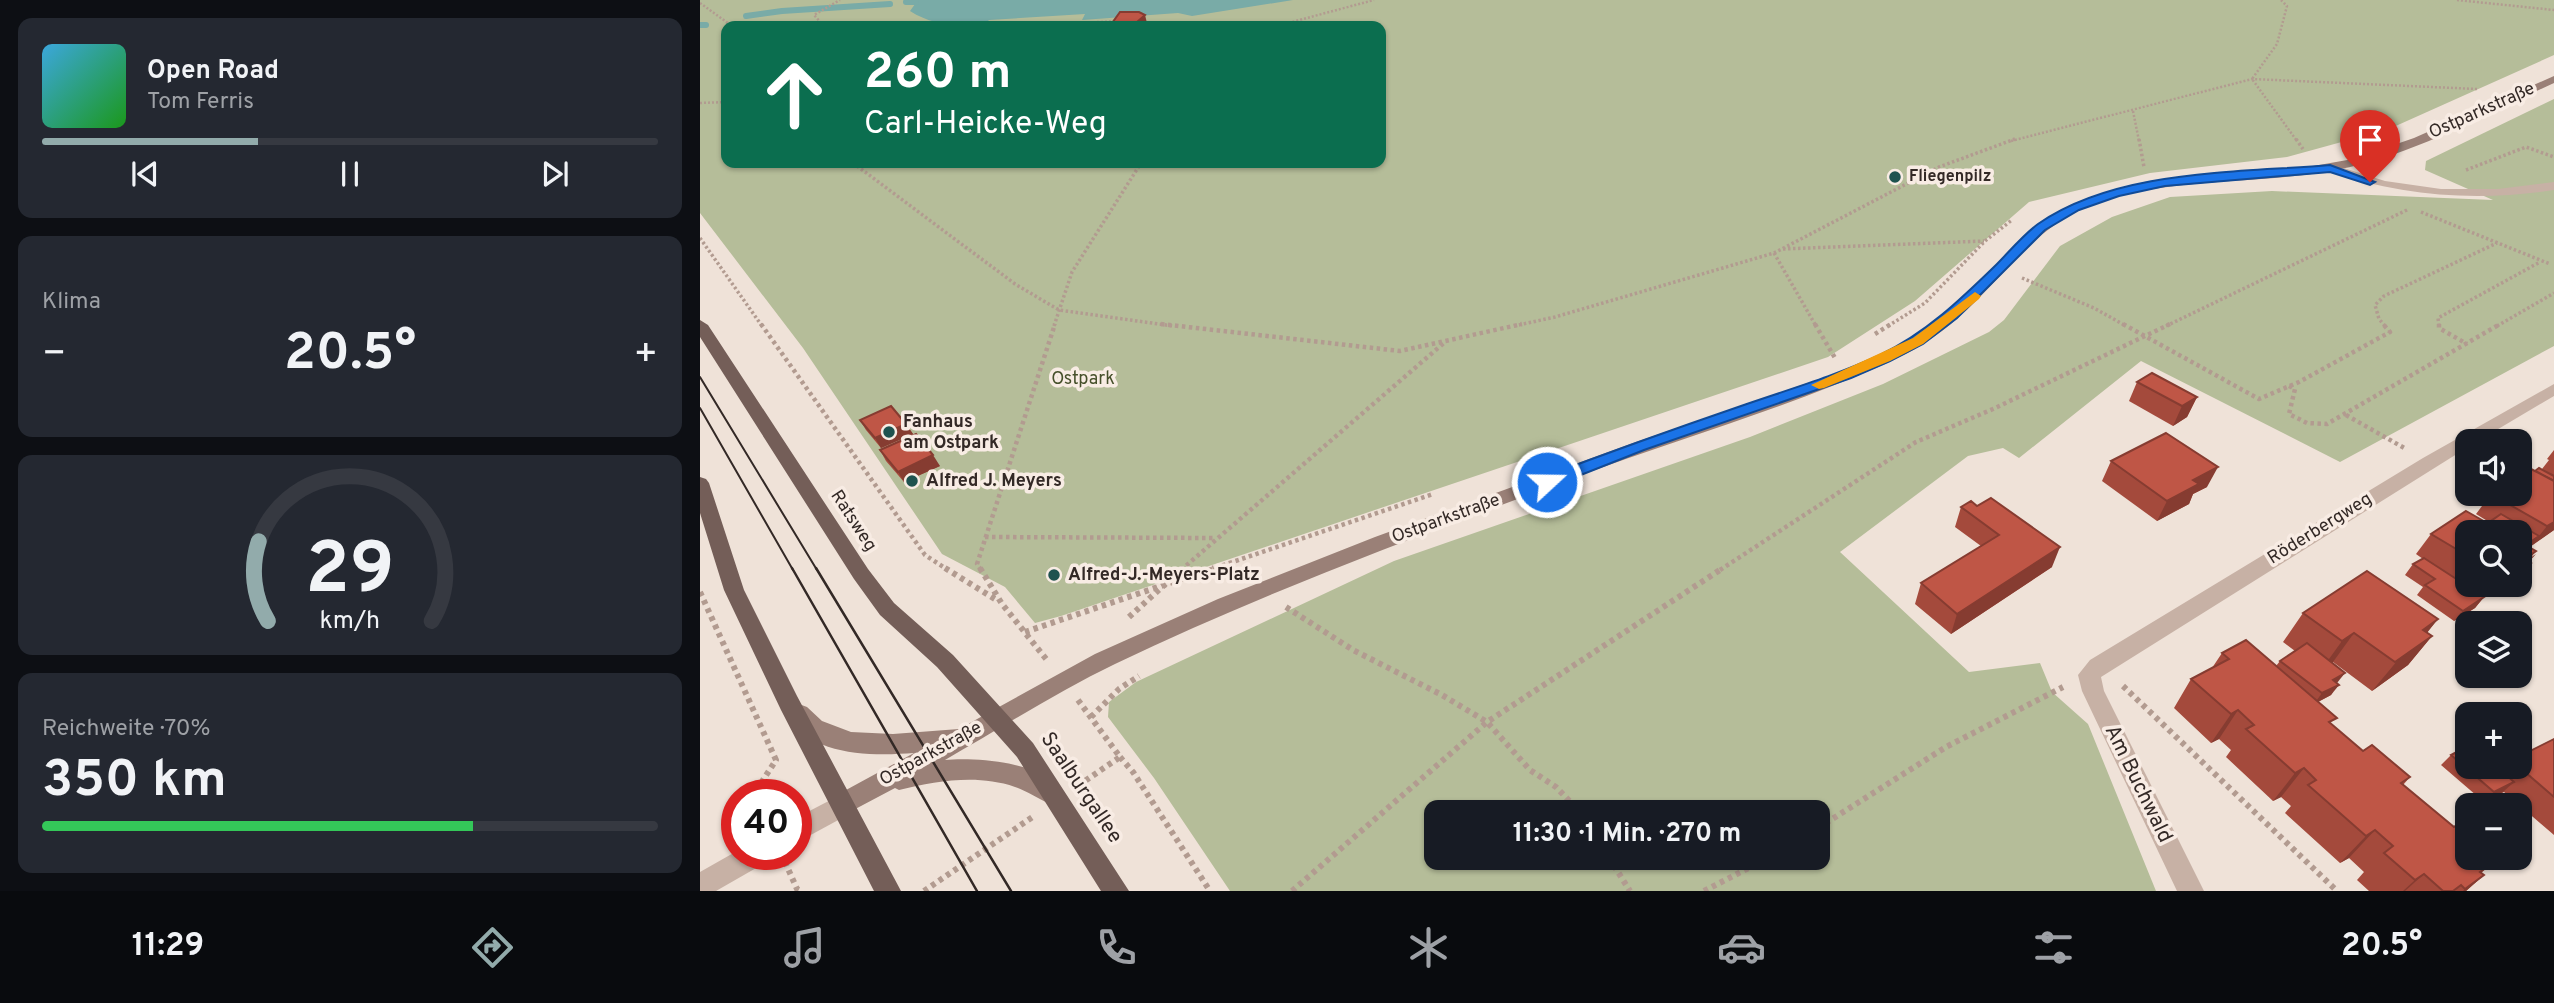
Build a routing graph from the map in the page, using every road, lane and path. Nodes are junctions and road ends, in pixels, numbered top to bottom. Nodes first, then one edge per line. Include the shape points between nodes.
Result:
1 (840, 0) edge
2 (1374, 0) edge
3 (2281, 0) edge
4 (2457, 0) edge
5 (700, 4) edge
6 (2554, 10) edge
7 (725, 21) edge
8 (819, 21) edge
9 (1296, 21) edge
10 (2252, 79) junction
11 (2554, 79) edge
12 (2468, 95) dead end
13 (721, 102) edge
14 (700, 103) edge
15 (2133, 111) junction
16 (2294, 155) dead end
17 (2554, 157) edge
18 (860, 168) edge
19 (1138, 168) edge
20 (2330, 168) junction
21 (2455, 174) dead end
22 (2145, 175) dead end
23 (2554, 186) edge
24 (2013, 219) dead end
25 (700, 238) edge
26 (1985, 242) junction
27 (2497, 243) junction
28 (1781, 249) junction
29 (1774, 253) junction
30 (2552, 265) edge
31 (1998, 269) junction
32 (2554, 293) edge
33 (1059, 310) junction
34 (700, 325) edge
35 (2144, 335) junction
36 (1869, 338) dead end
37 (1445, 342) junction
38 (2467, 344) junction
39 (1846, 352) dead end
40 (2290, 386) junction
41 (2554, 389) edge
42 (2346, 415) junction
43 (2413, 453) dead end
44 (700, 483) edge
45 (1440, 492) dead end
46 (985, 537) junction
47 (1217, 538) junction
48 (1163, 584) junction
49 (700, 592) edge
50 (1002, 604) junction
51 (1275, 611) dead end
52 (1025, 632) junction
53 (1035, 645) dead end
54 (1146, 672) dead end
55 (2089, 675) junction
56 (2132, 694) dead end
57 (789, 703) junction
58 (1086, 710) dead end
59 (997, 717) junction
60 (1091, 717) junction
61 (1487, 722) junction
62 (964, 735) junction
63 (1120, 757) junction
64 (764, 779) edge
65 (874, 786) junction
66 (1059, 799) junction
67 (1568, 800) edge
68 (844, 804) junction
69 (1037, 814) dead end
70 (1830, 820) edge
71 (812, 822) edge
72 (728, 870) edge
73 (788, 870) edge
74 (1617, 870) edge
75 (1745, 870) edge
76 (700, 886) edge
77 (801, 891) edge
78 (888, 891) edge
79 (924, 891) edge
80 (1116, 891) edge
81 (1210, 891) edge
82 (1292, 891) edge
83 (1630, 891) edge
84 (1704, 891) edge
85 (2191, 891) edge
86 (2337, 891) edge

1 - 8 path via 814,15
2 - 9 path
3 - 10 path via 2287,6 2277,44
4 - 6 path
5 - 7 path
10 - 12 path via 2480,90
10 - 15 path
10 - 16 path via 2306,152
11 - 20 street, Ostparkstraße via 2418,140
13 - 14 path
15 - 22 path
15 - 28 path via 2016,139 1939,167
17 - 21 path via 2526,147
18 - 33 path via 1014,284
19 - 33 path via 1072,272
20 - 23 street via 2370,182 2424,191 2504,193
20 - 31 street, Ostparkstraße via 2165,183 2116,193 2075,208 2041,228
24 - 26 path
25 - 50 path via 925,555
26 - 28 path
26 - 36 path via 1925,303
27 - 30 path
27 - 35 path via 2410,208
27 - 40 path via 2384,296 2375,305 2390,332
28 - 29 path
29 - 37 path via 1555,317
29 - 39 path via 1835,359
30 - 38 path via 2537,262 2438,318 2439,328
31 - 35 path via 2094,308
31 - 59 street, Ostparkstraße via 1953,315 1885,358 1277,584 1103,660
32 - 38 path
33 - 37 path via 1400,351
33 - 46 path
34 - 59 main road, Ratsweg via 887,609 945,661
35 - 40 path via 2259,399
35 - 61 path via 1916,442
37 - 47 path
38 - 42 path
40 - 42 path via 2295,389 2289,414 2297,419 2327,424
41 - 55 street, Röderbergweg
42 - 43 path
44 - 57 main road via 734,590
45 - 48 path
46 - 47 path
46 - 50 path via 977,564
47 - 48 path
48 - 52 path
49 - 64 path via 776,760
50 - 52 path
51 - 61 path via 1287,606 1353,650
52 - 53 path
54 - 60 path via 1119,689
55 - 70 path via 1946,747
55 - 85 street, Am Buchwald
56 - 86 path
57 - 62 street via 809,727 840,740 892,744
57 - 68 main road
58 - 60 path
59 - 62 street, Ostparkstraße
59 - 66 main road, Saalburgallee
60 - 63 path
61 - 67 path via 1530,770
61 - 82 path
62 - 65 street, Ostparkstraße
63 - 66 path
63 - 81 path
65 - 66 street via 975,769 1032,780
65 - 68 street, Ostparkstraße
66 - 80 main road, Saalburgallee
68 - 71 street
68 - 78 main road
69 - 79 path
72 - 76 street
73 - 77 path
74 - 83 path
75 - 84 path

